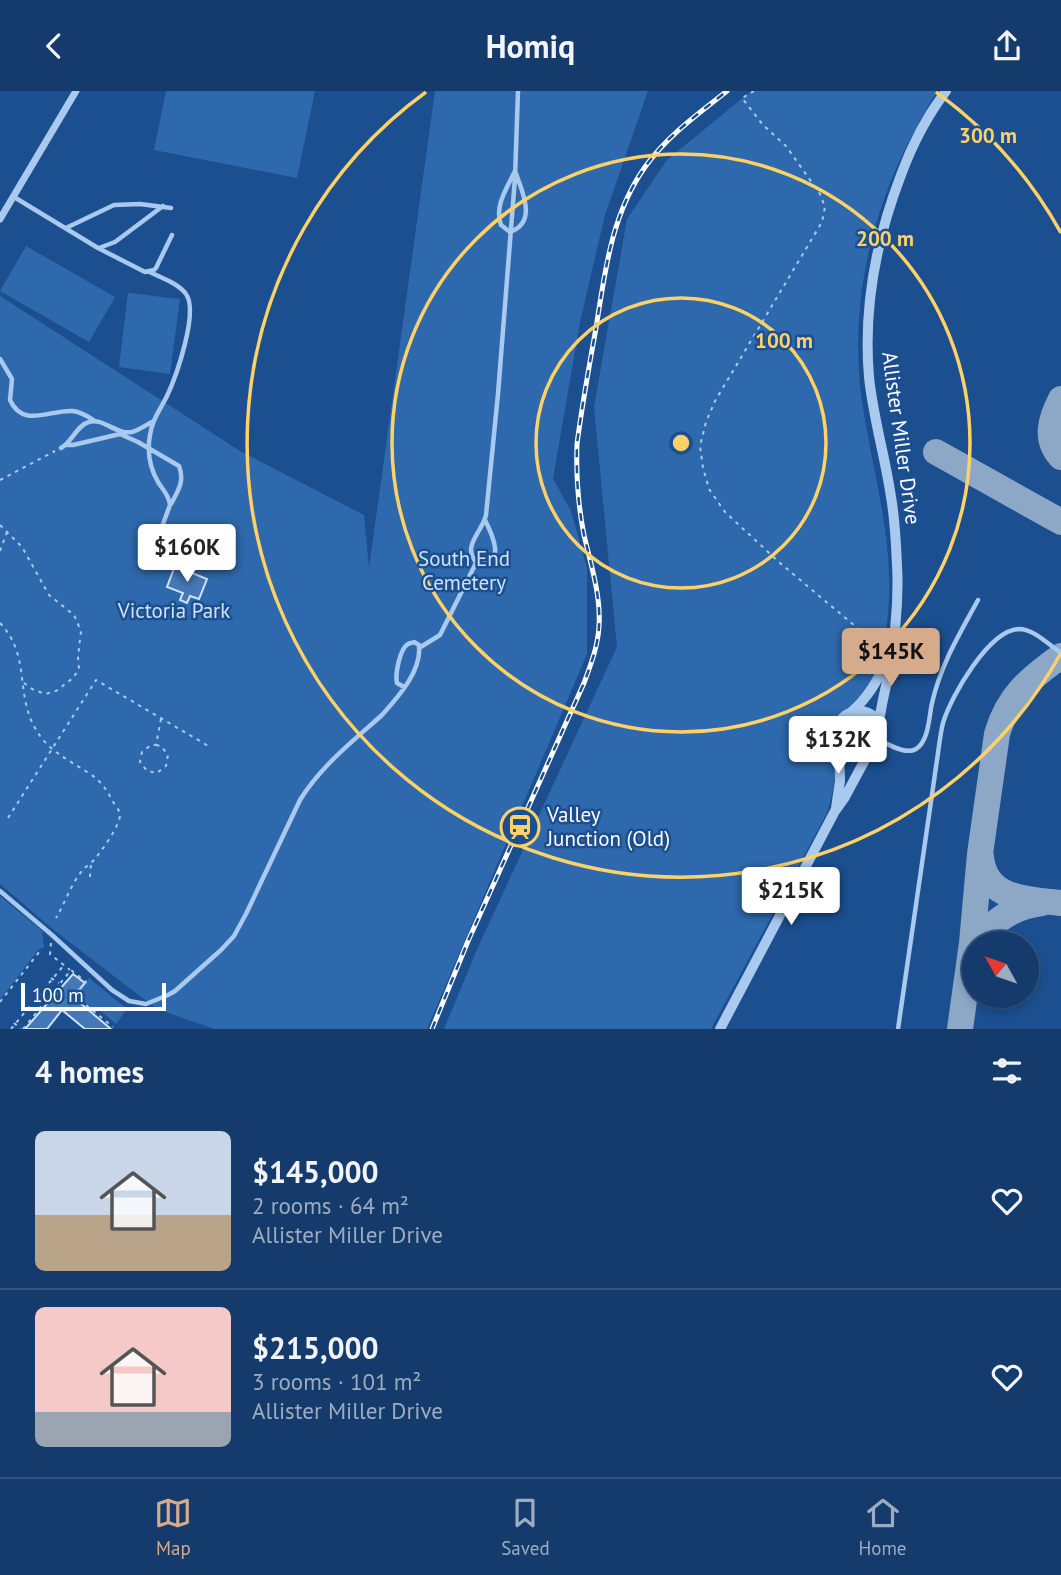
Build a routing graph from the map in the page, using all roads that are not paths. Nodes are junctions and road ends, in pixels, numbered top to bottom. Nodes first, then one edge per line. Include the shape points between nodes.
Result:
1 (76, 91) edge
2 (518, 91) edge
3 (946, 91) edge
4 (515, 171) junction
5 (13, 197) junction
6 (163, 206) junction
7 (171, 208) dead end
8 (0, 219) edge
9 (65, 228) junction
10 (510, 232) junction
11 (172, 235) dead end
12 (98, 248) junction
13 (150, 272) junction
14 (0, 359) edge
15 (95, 421) junction
16 (153, 421) junction
17 (149, 449) junction
18 (170, 505) junction
19 (485, 520) junction
20 (153, 551) dead end
21 (476, 563) junction
22 (978, 600) dead end
23 (893, 639) junction
24 (419, 647) junction
25 (1061, 653) edge
26 (404, 687) junction
27 (851, 712) junction
28 (879, 723) junction
29 (881, 741) junction
30 (839, 747) junction
31 (867, 756) junction
32 (835, 811) junction
33 (0, 891) edge
34 (720, 1029) edge
35 (898, 1029) edge

1 - 5 street
2 - 4 lane
3 - 23 street, Allister Miller Drive via 908,157 890,204 869,301 870,378 895,527 898,584
4 - 10 lane
4 - 10 lane via 499,210 501,225
4 - 10 lane via 526,212 520,227
5 - 8 street
5 - 9 lane
6 - 7 lane
6 - 9 lane via 114,205
6 - 12 lane via 115,242
9 - 12 lane
10 - 19 lane
11 - 13 lane
12 - 13 lane
13 - 16 lane via 183,291 191,306 174,379
14 - 15 lane via 12,379 10,400 18,412 31,417 72,411
15 - 16 lane via 131,432
15 - 17 lane via 86,422 64,447 120,434
16 - 17 lane
17 - 18 lane via 153,471
17 - 18 lane via 179,466 180,488
18 - 20 lane
19 - 21 lane via 471,547
19 - 21 lane via 495,554 487,563
21 - 24 lane via 440,635
22 - 29 lane via 944,663 920,745 908,751
23 - 27 street, Allister Miller Drive via 875,686
23 - 28 street, Allister Miller Drive
24 - 26 lane via 417,663
24 - 26 lane via 411,642 402,653 396,676
25 - 35 lane via 1030,632 1006,633 979,658 947,713
26 - 33 lane via 307,789 234,936 168,995 146,1004 129,1001
27 - 28 street via 867,712
27 - 30 street via 836,726
28 - 29 street
29 - 31 street
30 - 31 street via 854,757
30 - 32 street
31 - 32 street
32 - 34 street

